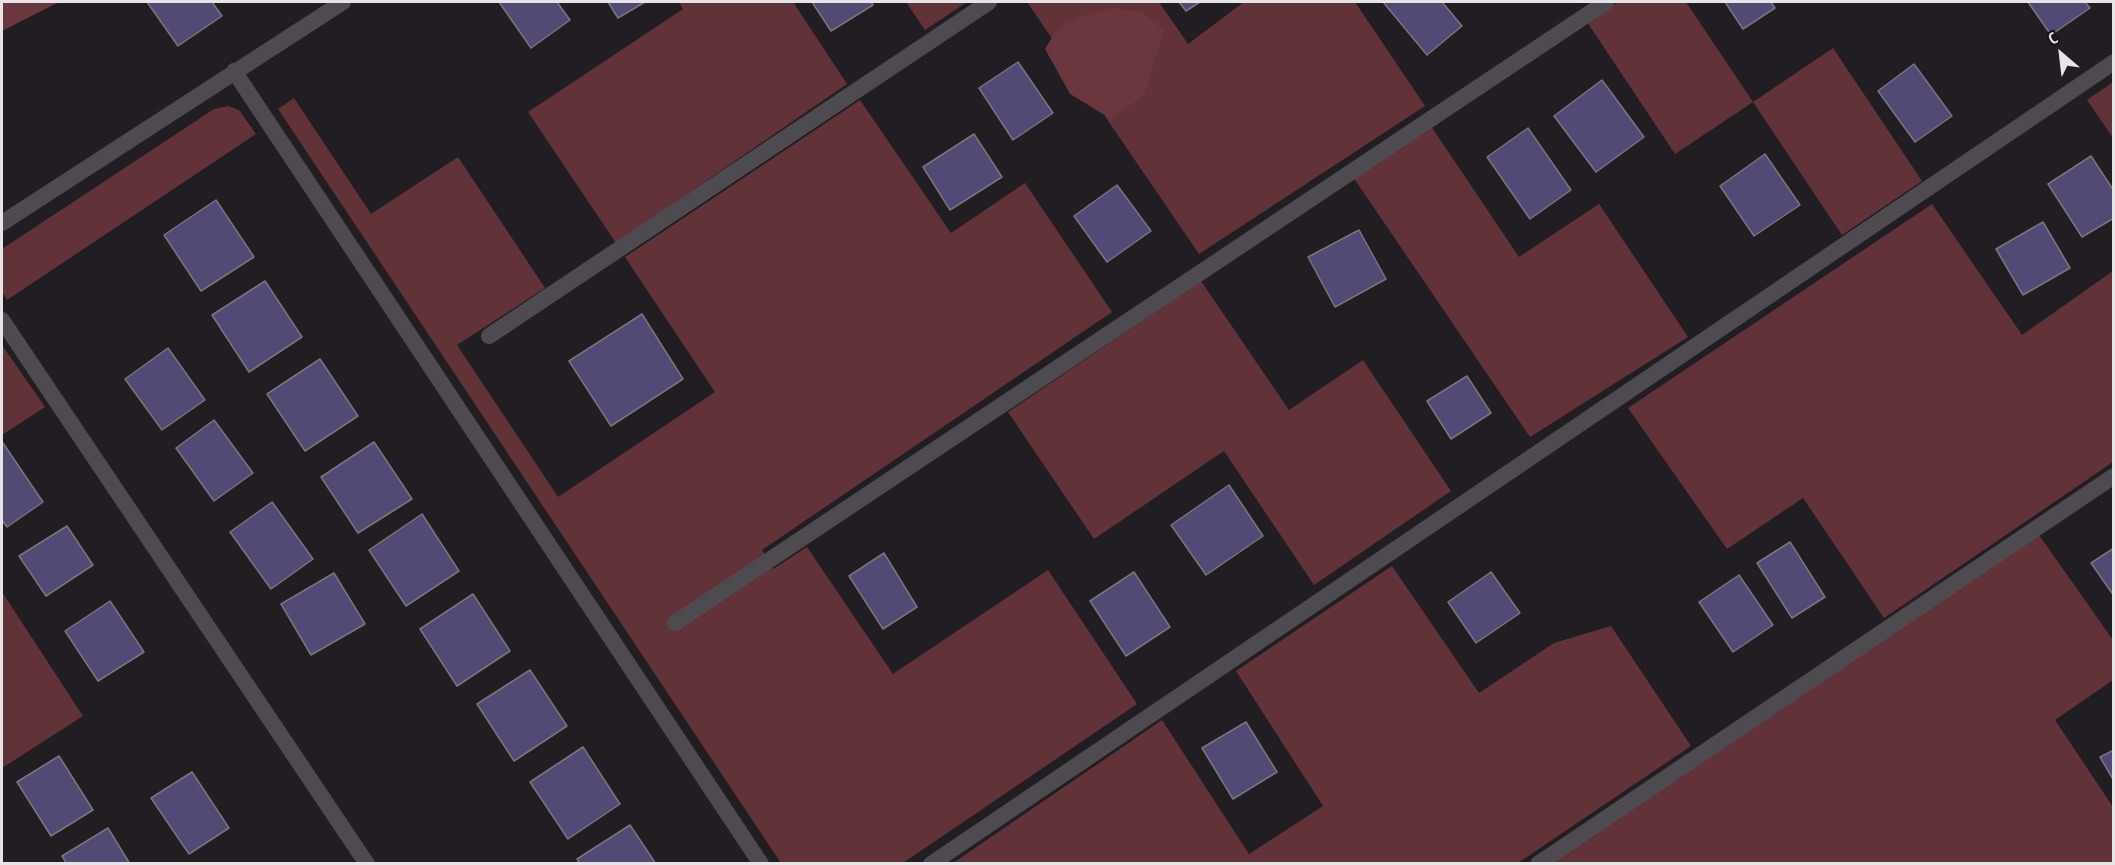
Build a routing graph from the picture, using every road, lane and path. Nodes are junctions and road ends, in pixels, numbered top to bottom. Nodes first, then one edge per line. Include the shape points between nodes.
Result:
1 (343, 2) edge
2 (988, 2) edge
3 (1606, 2) edge
4 (2114, 62) edge
5 (234, 71) junction
6 (2, 223) edge
7 (2, 320) edge
8 (489, 336) dead end
9 (2114, 476) edge
10 (675, 623) dead end
11 (367, 864) edge
12 (761, 864) edge
13 (931, 864) edge
14 (1538, 864) edge

1 - 5 street
2 - 8 street
3 - 10 street
4 - 13 street
5 - 6 street
5 - 12 street
7 - 11 street
9 - 14 street

